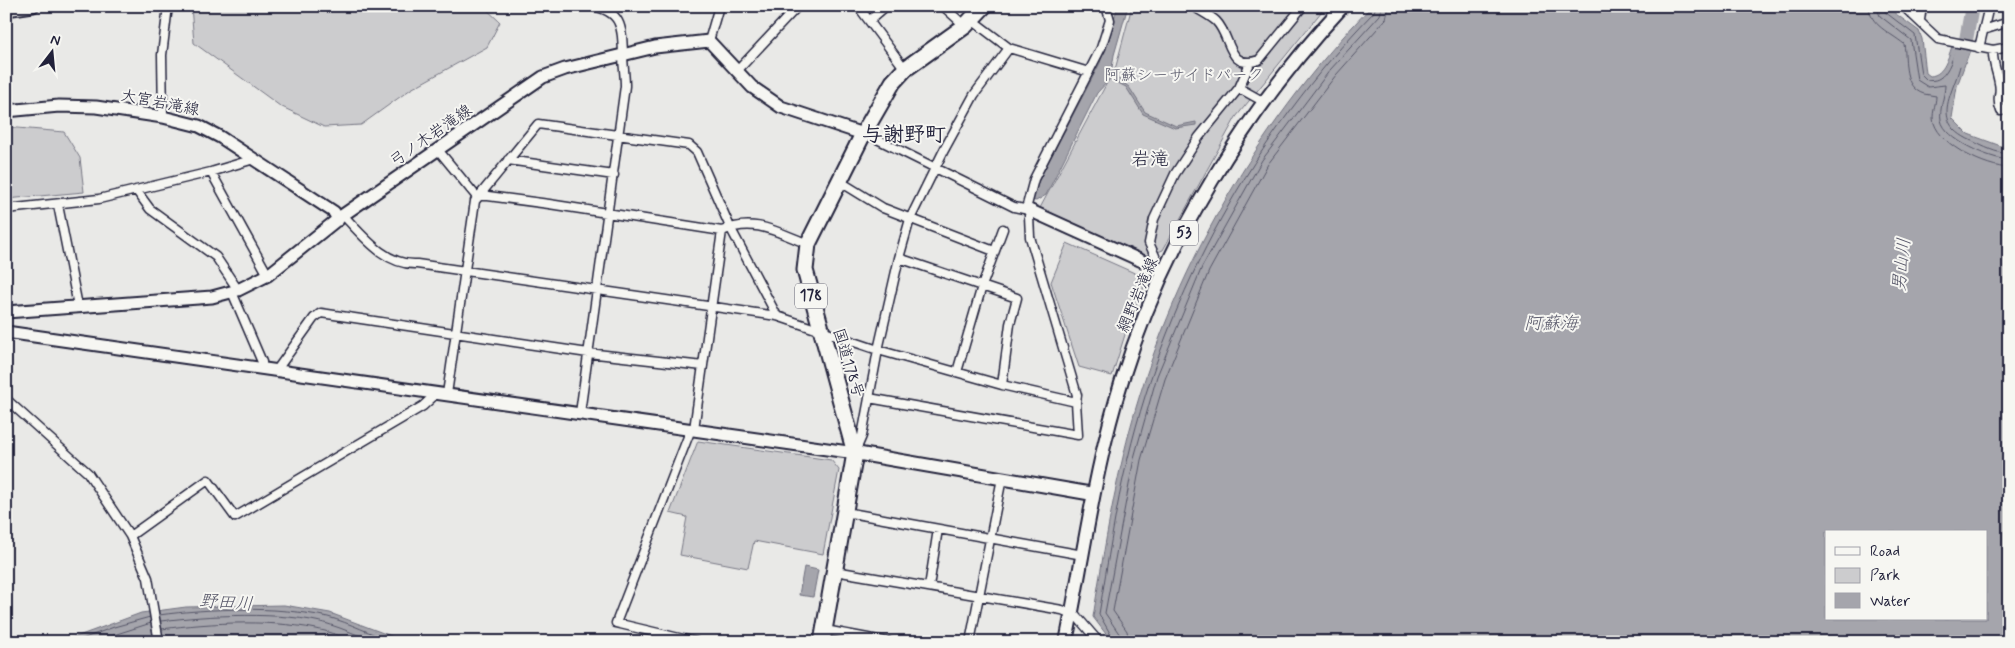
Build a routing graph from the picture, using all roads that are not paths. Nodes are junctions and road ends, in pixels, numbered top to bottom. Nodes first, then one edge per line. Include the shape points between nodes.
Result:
1 (33, 6) edge
2 (168, 6) edge
3 (591, 6) edge
4 (719, 6) edge
5 (798, 6) edge
6 (858, 6) edge
7 (886, 6) edge
8 (943, 6) edge
9 (984, 6) edge
10 (1106, 6) edge
11 (1192, 6) edge
12 (1303, 6) edge
13 (1343, 6) edge
14 (1903, 6) edge
15 (1922, 6) edge
16 (1989, 6) edge
17 (6, 10) edge
18 (870, 20) junction
19 (1920, 20) junction
20 (2009, 22) edge
21 (968, 23) junction
22 (1983, 30) junction
23 (709, 41) junction
24 (1975, 47) junction
25 (2009, 47) edge
26 (1009, 48) junction
27 (1993, 50) junction
28 (623, 57) junction
29 (1250, 63) junction
30 (905, 69) junction
31 (737, 71) junction
32 (1089, 72) junction
33 (1239, 88) junction
34 (1257, 98) dead end
35 (2009, 109) edge
36 (6, 111) edge
37 (163, 117) junction
38 (863, 134) junction
39 (619, 135) junction
40 (439, 151) junction
41 (254, 159) junction
42 (508, 160) junction
43 (935, 167) junction
44 (211, 172) junction
45 (614, 175) junction
46 (839, 181) junction
47 (136, 190) junction
48 (476, 196) junction
49 (58, 205) junction
50 (6, 209) edge
51 (1029, 210) junction
52 (608, 213) junction
53 (341, 218) junction
54 (910, 219) junction
55 (730, 227) junction
56 (1003, 229) dead end
57 (722, 231) junction
58 (808, 244) junction
59 (994, 251) junction
60 (1155, 256) dead end
61 (899, 258) junction
62 (465, 271) junction
63 (1164, 272) junction
64 (268, 275) junction
65 (982, 286) junction
66 (596, 290) junction
67 (235, 291) junction
68 (78, 306) junction
69 (711, 306) junction
70 (6, 312) edge
71 (776, 316) junction
72 (820, 331) junction
73 (6, 332) edge
74 (456, 332) junction
75 (878, 350) junction
76 (588, 353) junction
77 (703, 366) junction
78 (262, 369) junction
79 (276, 371) junction
80 (957, 372) junction
81 (1002, 385) junction
82 (442, 394) junction
83 (869, 398) junction
84 (6, 399) edge
85 (1076, 402) junction
86 (580, 413) junction
87 (692, 429) junction
88 (855, 453) junction
89 (1002, 478) junction
90 (1093, 494) junction
91 (845, 512) junction
92 (938, 529) junction
93 (130, 536) junction
94 (990, 539) junction
95 (1083, 555) junction
96 (835, 570) junction
97 (929, 587) junction
98 (979, 596) junction
99 (1072, 613) junction
100 (823, 636) edge
101 (159, 642) edge
102 (696, 642) edge
103 (889, 642) edge
104 (970, 642) edge
105 (1066, 642) edge
106 (1098, 642) edge

1 - 17 main road
2 - 37 street via 162,56
3 - 28 street via 605,8 614,14 623,38
4 - 23 street
5 - 31 street
6 - 18 street
7 - 18 street
8 - 21 street
9 - 21 highway, 国道178号 / 178
10 - 32 street via 1110,20
11 - 29 street via 1216,21 1233,54
12 - 29 street via 1259,60
13 - 63 main road, 網野岩滝線 / 53 via 1302,52 1246,126 1201,199
14 - 19 street
15 - 19 street
16 - 22 street
18 - 30 street
19 - 24 street via 1938,39
20 - 22 street
21 - 26 street
21 - 30 highway, 国道178号 / 178
22 - 24 street
23 - 28 main road, 弓ノ木岩滝線 via 655,47
23 - 31 main road
24 - 27 street
25 - 27 street
26 - 32 street
26 - 43 street via 974,95
27 - 35 street via 1992,58 2000,83 1996,101 2001,111
28 - 39 street via 625,86
28 - 40 main road, 弓ノ木岩滝線 via 543,77
29 - 33 street
30 - 38 highway, 国道178号 / 178 via 893,82
31 - 38 main road via 752,87 781,107
32 - 51 street via 1034,179
33 - 34 street
33 - 60 street via 1199,137 1175,174 1154,220 1150,243
36 - 37 main road, 大宮岩滝線 via 59,106 96,107
37 - 41 main road, 大宮岩滝線 via 199,126
38 - 43 street
38 - 46 highway, 国道178号 / 178
39 - 42 street via 538,124
39 - 45 street
39 - 55 street via 689,145 697,152
40 - 48 street
40 - 53 main road, 弓ノ木岩滝線
41 - 44 street
41 - 53 main road, 大宮岩滝線
42 - 45 street
42 - 48 street
43 - 51 street via 1014,207
43 - 54 street
44 - 47 street
44 - 64 street
45 - 52 street
46 - 54 street via 883,208
46 - 58 highway, 国道178号 / 178
47 - 49 street
47 - 67 street via 150,209 216,257
48 - 52 street
48 - 62 street
49 - 50 street
49 - 68 street
51 - 63 main road
51 - 85 street via 1030,237 1077,395
52 - 57 street
52 - 66 street
53 - 62 street via 378,251 407,265
53 - 64 main road, 弓ノ木岩滝線
54 - 59 street
54 - 61 street
55 - 57 street
55 - 58 street via 756,224
55 - 71 street
56 - 59 street
57 - 69 street
58 - 72 highway, 国道178号 / 178 via 805,270
59 - 65 street
61 - 65 street
61 - 75 street
62 - 66 street
62 - 74 street
63 - 90 main road, 網野岩滝線 / 53 via 1122,379
64 - 67 main road, 弓ノ木岩滝線
65 - 80 street
65 - 81 street via 1017,298
66 - 69 street
66 - 76 street
67 - 68 main road, 弓ノ木岩滝線 via 212,297
67 - 78 street
68 - 70 main road, 弓ノ木岩滝線
69 - 71 street
69 - 77 street
71 - 72 street
72 - 75 street
72 - 88 highway, 国道178号 / 178
73 - 78 main road
74 - 76 street
74 - 79 street via 321,314 314,318
74 - 82 street
75 - 80 street
75 - 83 street
76 - 77 street
76 - 86 street
77 - 87 street
78 - 79 main road
79 - 82 main road
80 - 81 street
81 - 85 street
82 - 86 main road
82 - 93 street via 235,517 208,480
83 - 85 street via 1078,435
83 - 88 street via 862,436
84 - 93 street via 88,473
86 - 87 main road
87 - 88 main road
87 - 102 street via 616,623
88 - 89 main road
88 - 91 highway, 国道178号 / 178
89 - 90 main road
89 - 94 street
90 - 95 main road, 網野岩滝線 / 53
91 - 92 street
91 - 96 highway, 国道178号 / 178
92 - 94 street
92 - 97 street
93 - 101 street via 150,585
94 - 95 street
94 - 98 street
95 - 99 main road, 網野岩滝線 / 53
96 - 97 street
96 - 100 highway, 国道178号 / 178
97 - 98 street
98 - 99 street
98 - 104 street
99 - 105 main road, 網野岩滝線 / 53
99 - 106 street
100 - 103 street

